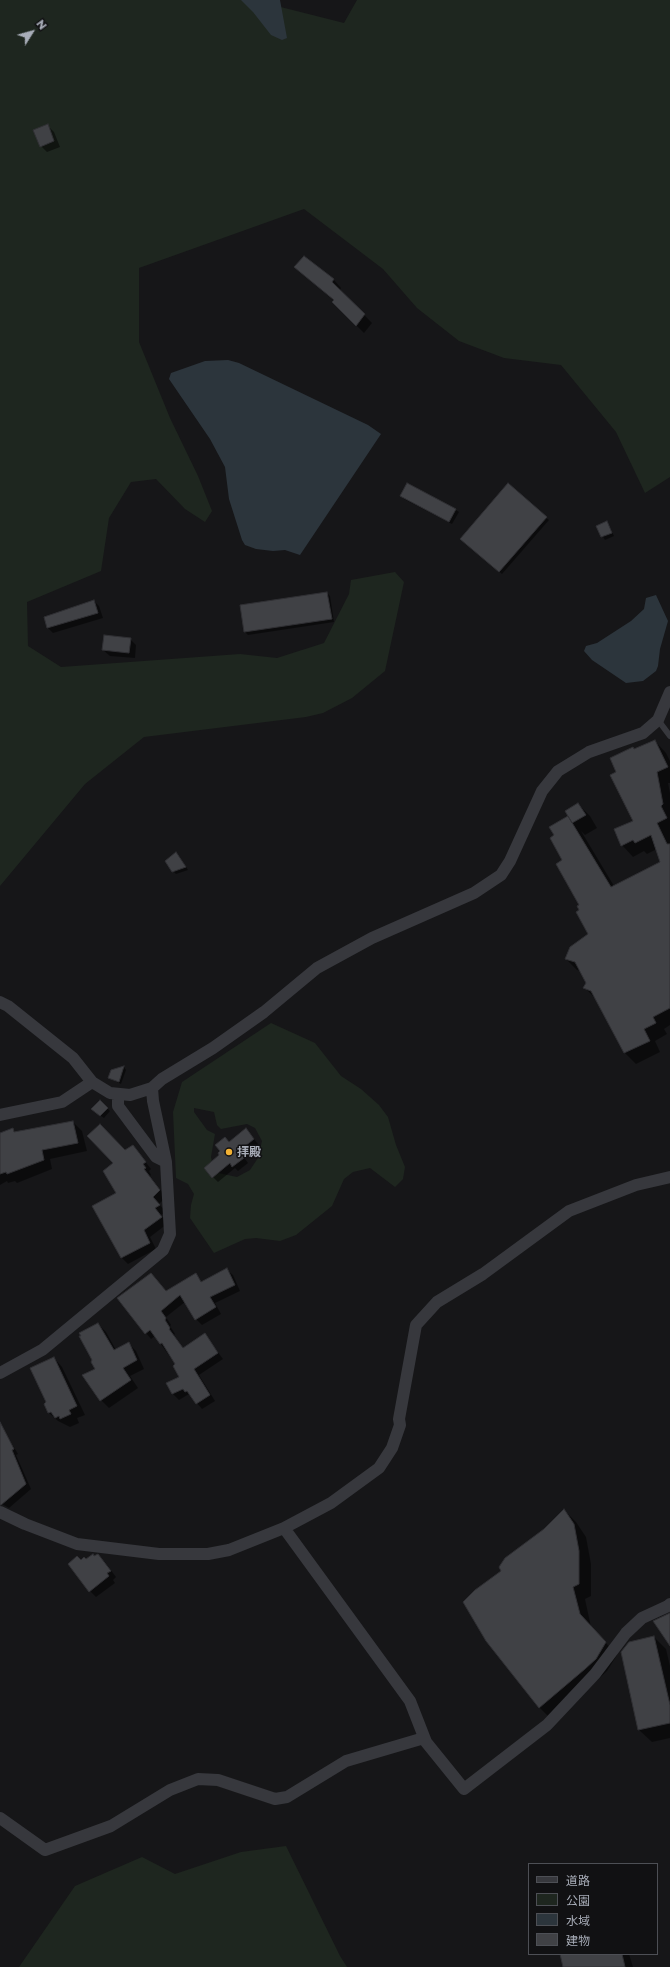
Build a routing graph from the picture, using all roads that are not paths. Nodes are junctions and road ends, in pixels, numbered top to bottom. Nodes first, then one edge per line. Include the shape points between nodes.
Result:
1 (670, 692) edge
2 (658, 720) junction
3 (670, 736) edge
4 (0, 1002) edge
5 (92, 1082) junction
6 (152, 1088) junction
7 (118, 1094) junction
8 (0, 1115) edge
9 (166, 1162) junction
10 (670, 1177) edge
11 (0, 1373) edge
12 (0, 1512) edge
13 (284, 1528) junction
14 (670, 1604) edge
15 (424, 1738) junction
16 (3, 1824) edge

1 - 2 street
2 - 3 lane
2 - 6 street via 643,733 589,752 558,771 542,791 501,875 474,894 372,938 317,968 264,1012
4 - 5 street via 73,1058
5 - 7 street via 110,1093
5 - 8 street via 62,1102
6 - 7 street via 130,1095
6 - 9 street
7 - 9 street via 118,1106 156,1157
9 - 11 street via 170,1234 163,1250 42,1350
10 - 13 street via 636,1185 569,1211 483,1274 437,1302 416,1324 400,1425 392,1448 379,1468 331,1503
12 - 13 street via 78,1544 159,1554 208,1554 229,1550
13 - 15 street via 410,1701
14 - 15 street via 642,1618 546,1725 464,1789
15 - 16 street via 346,1761 287,1797 275,1799 218,1780 198,1779 170,1790 111,1826 45,1850

